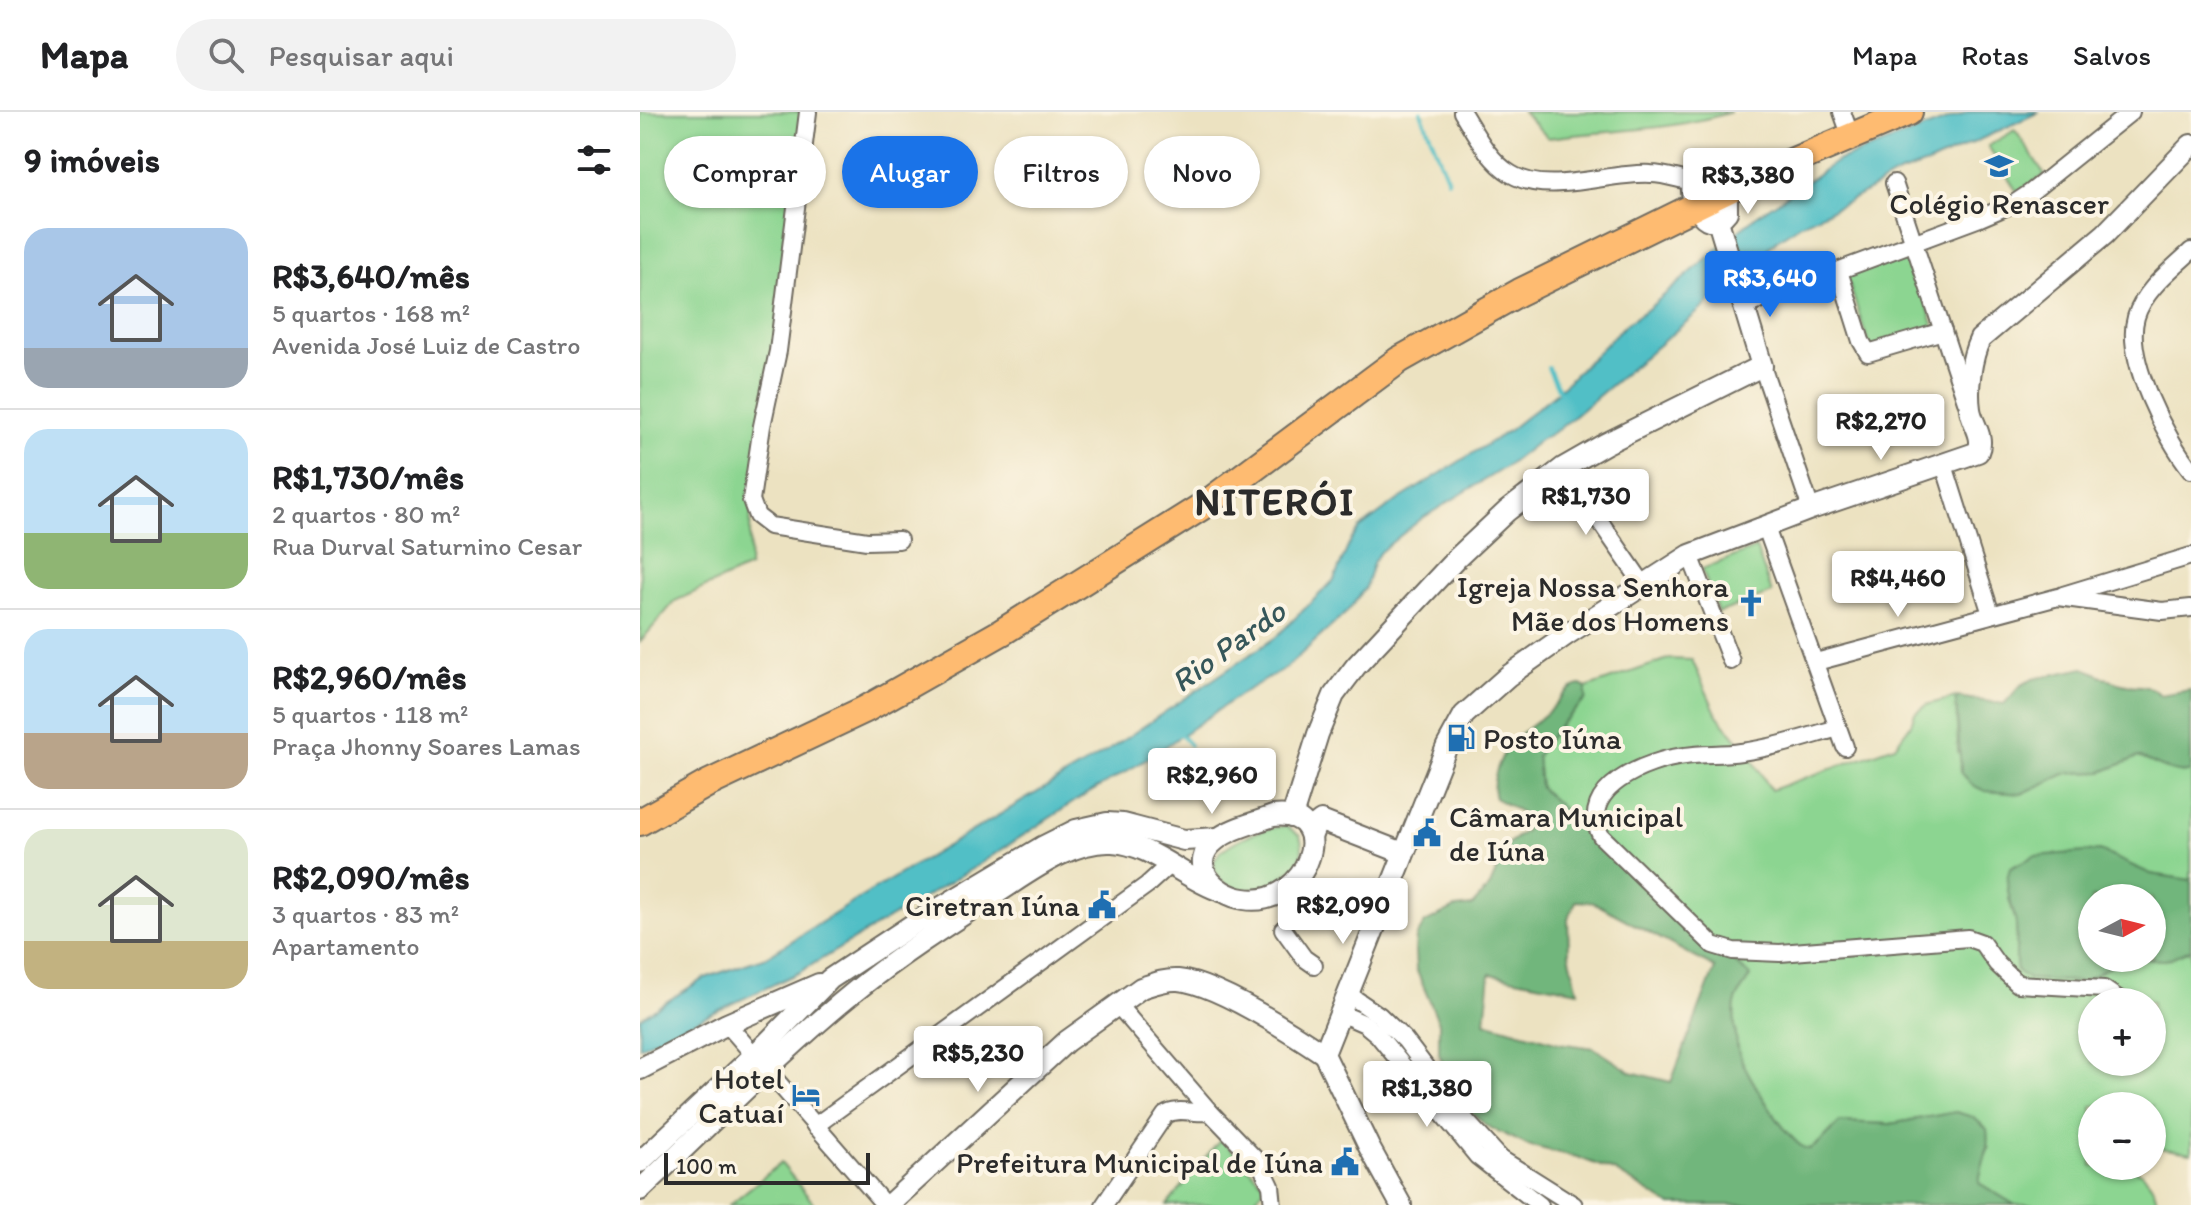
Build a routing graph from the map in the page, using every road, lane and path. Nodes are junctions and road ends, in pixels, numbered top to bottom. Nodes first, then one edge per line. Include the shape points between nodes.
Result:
1 (808, 112) edge
2 (1462, 112) edge
3 (1909, 112) edge
4 (2131, 112) edge
5 (1846, 124) edge
6 (2191, 145) edge
7 (1784, 166) junction
8 (1894, 183) dead end
9 (1713, 203) junction
10 (1914, 241) junction
11 (2191, 251) edge
12 (1839, 271) junction
13 (1743, 306) junction
14 (1943, 331) junction
15 (1762, 366) junction
16 (1970, 410) junction
17 (1944, 465) junction
18 (1563, 468) junction
19 (2191, 470) edge
20 (1811, 509) junction
21 (1765, 525) junction
22 (899, 540) dead end
23 (1690, 555) junction
24 (2191, 556) edge
25 (1643, 584) junction
26 (2058, 597) junction
27 (2191, 608) edge
28 (1991, 614) junction
29 (1731, 661) dead end
30 (1816, 662) junction
31 (1838, 728) junction
32 (1845, 747) dead end
33 (1292, 817) junction
34 (640, 822) edge
35 (1311, 837) junction
36 (1218, 838) junction
37 (1403, 853) junction
38 (1169, 865) junction
39 (1221, 891) junction
40 (1283, 929) dead end
41 (1314, 965) dead end
42 (830, 979) junction
43 (2087, 988) edge
44 (1117, 1004) junction
45 (1344, 1004) junction
46 (727, 1024) junction
47 (1324, 1054) junction
48 (760, 1062) junction
49 (640, 1069) edge
50 (1210, 1112) junction
51 (815, 1126) junction
52 (640, 1162) edge
53 (640, 1190) edge
54 (1271, 1203) edge
55 (893, 1204) edge
56 (1104, 1205) edge
57 (1401, 1205) edge
58 (1540, 1205) edge
59 (1574, 1205) edge

1 - 22 street via 778,351 751,500 757,516 770,526 867,541
2 - 9 street via 1479,140 1513,175 1552,183 1652,174
3 - 5 main road
4 - 10 street via 2015,203
5 - 7 main road
6 - 16 street via 2105,234 1980,339 1972,364
7 - 9 main road
7 - 9 main road via 1744,194
8 - 10 street
9 - 13 street
9 - 34 main road via 1520,292 1399,360 1206,504 1002,632 866,709 707,784
10 - 12 street
10 - 14 street
11 - 19 street via 2148,295 2133,336 2163,428
12 - 13 street
12 - 14 street via 1868,353
13 - 15 street
14 - 16 street
15 - 18 street
15 - 20 street
16 - 17 street via 1980,439 1978,452
17 - 20 street
17 - 28 street
18 - 25 street
18 - 33 street via 1457,558 1345,679 1318,734
20 - 21 street
21 - 23 street
21 - 30 street
23 - 25 street
23 - 29 street
24 - 26 street
25 - 37 street via 1508,676 1467,712 1447,746
26 - 27 street via 2162,611
26 - 28 street
28 - 30 street
30 - 31 street
31 - 32 street
31 - 43 street via 1741,752 1652,763 1604,792 1595,825 1713,945 1780,953 1968,938 1982,943 2018,984
33 - 35 street
33 - 36 street via 1273,816
35 - 37 street via 1321,821
35 - 39 street via 1304,870 1282,892 1252,900
36 - 39 street via 1207,851 1204,868 1211,885
36 - 42 street via 1184,840 1107,823 1076,830 1003,869
37 - 45 street
38 - 39 street
38 - 48 street via 1110,842 1061,855 895,960
38 - 51 street
40 - 41 street
42 - 46 street
42 - 48 street
44 - 47 street via 1155,983 1186,981 1256,1012
44 - 50 street
44 - 55 street via 1067,1041
45 - 47 street
45 - 58 street via 1377,1034 1477,1156
45 - 59 street via 1379,1015 1405,1040 1490,1149
46 - 48 street
46 - 49 street
47 - 57 street
48 - 51 street
48 - 52 street
48 - 53 street
50 - 54 street via 1261,1165
50 - 56 street via 1174,1110 1165,1115
51 - 55 street

